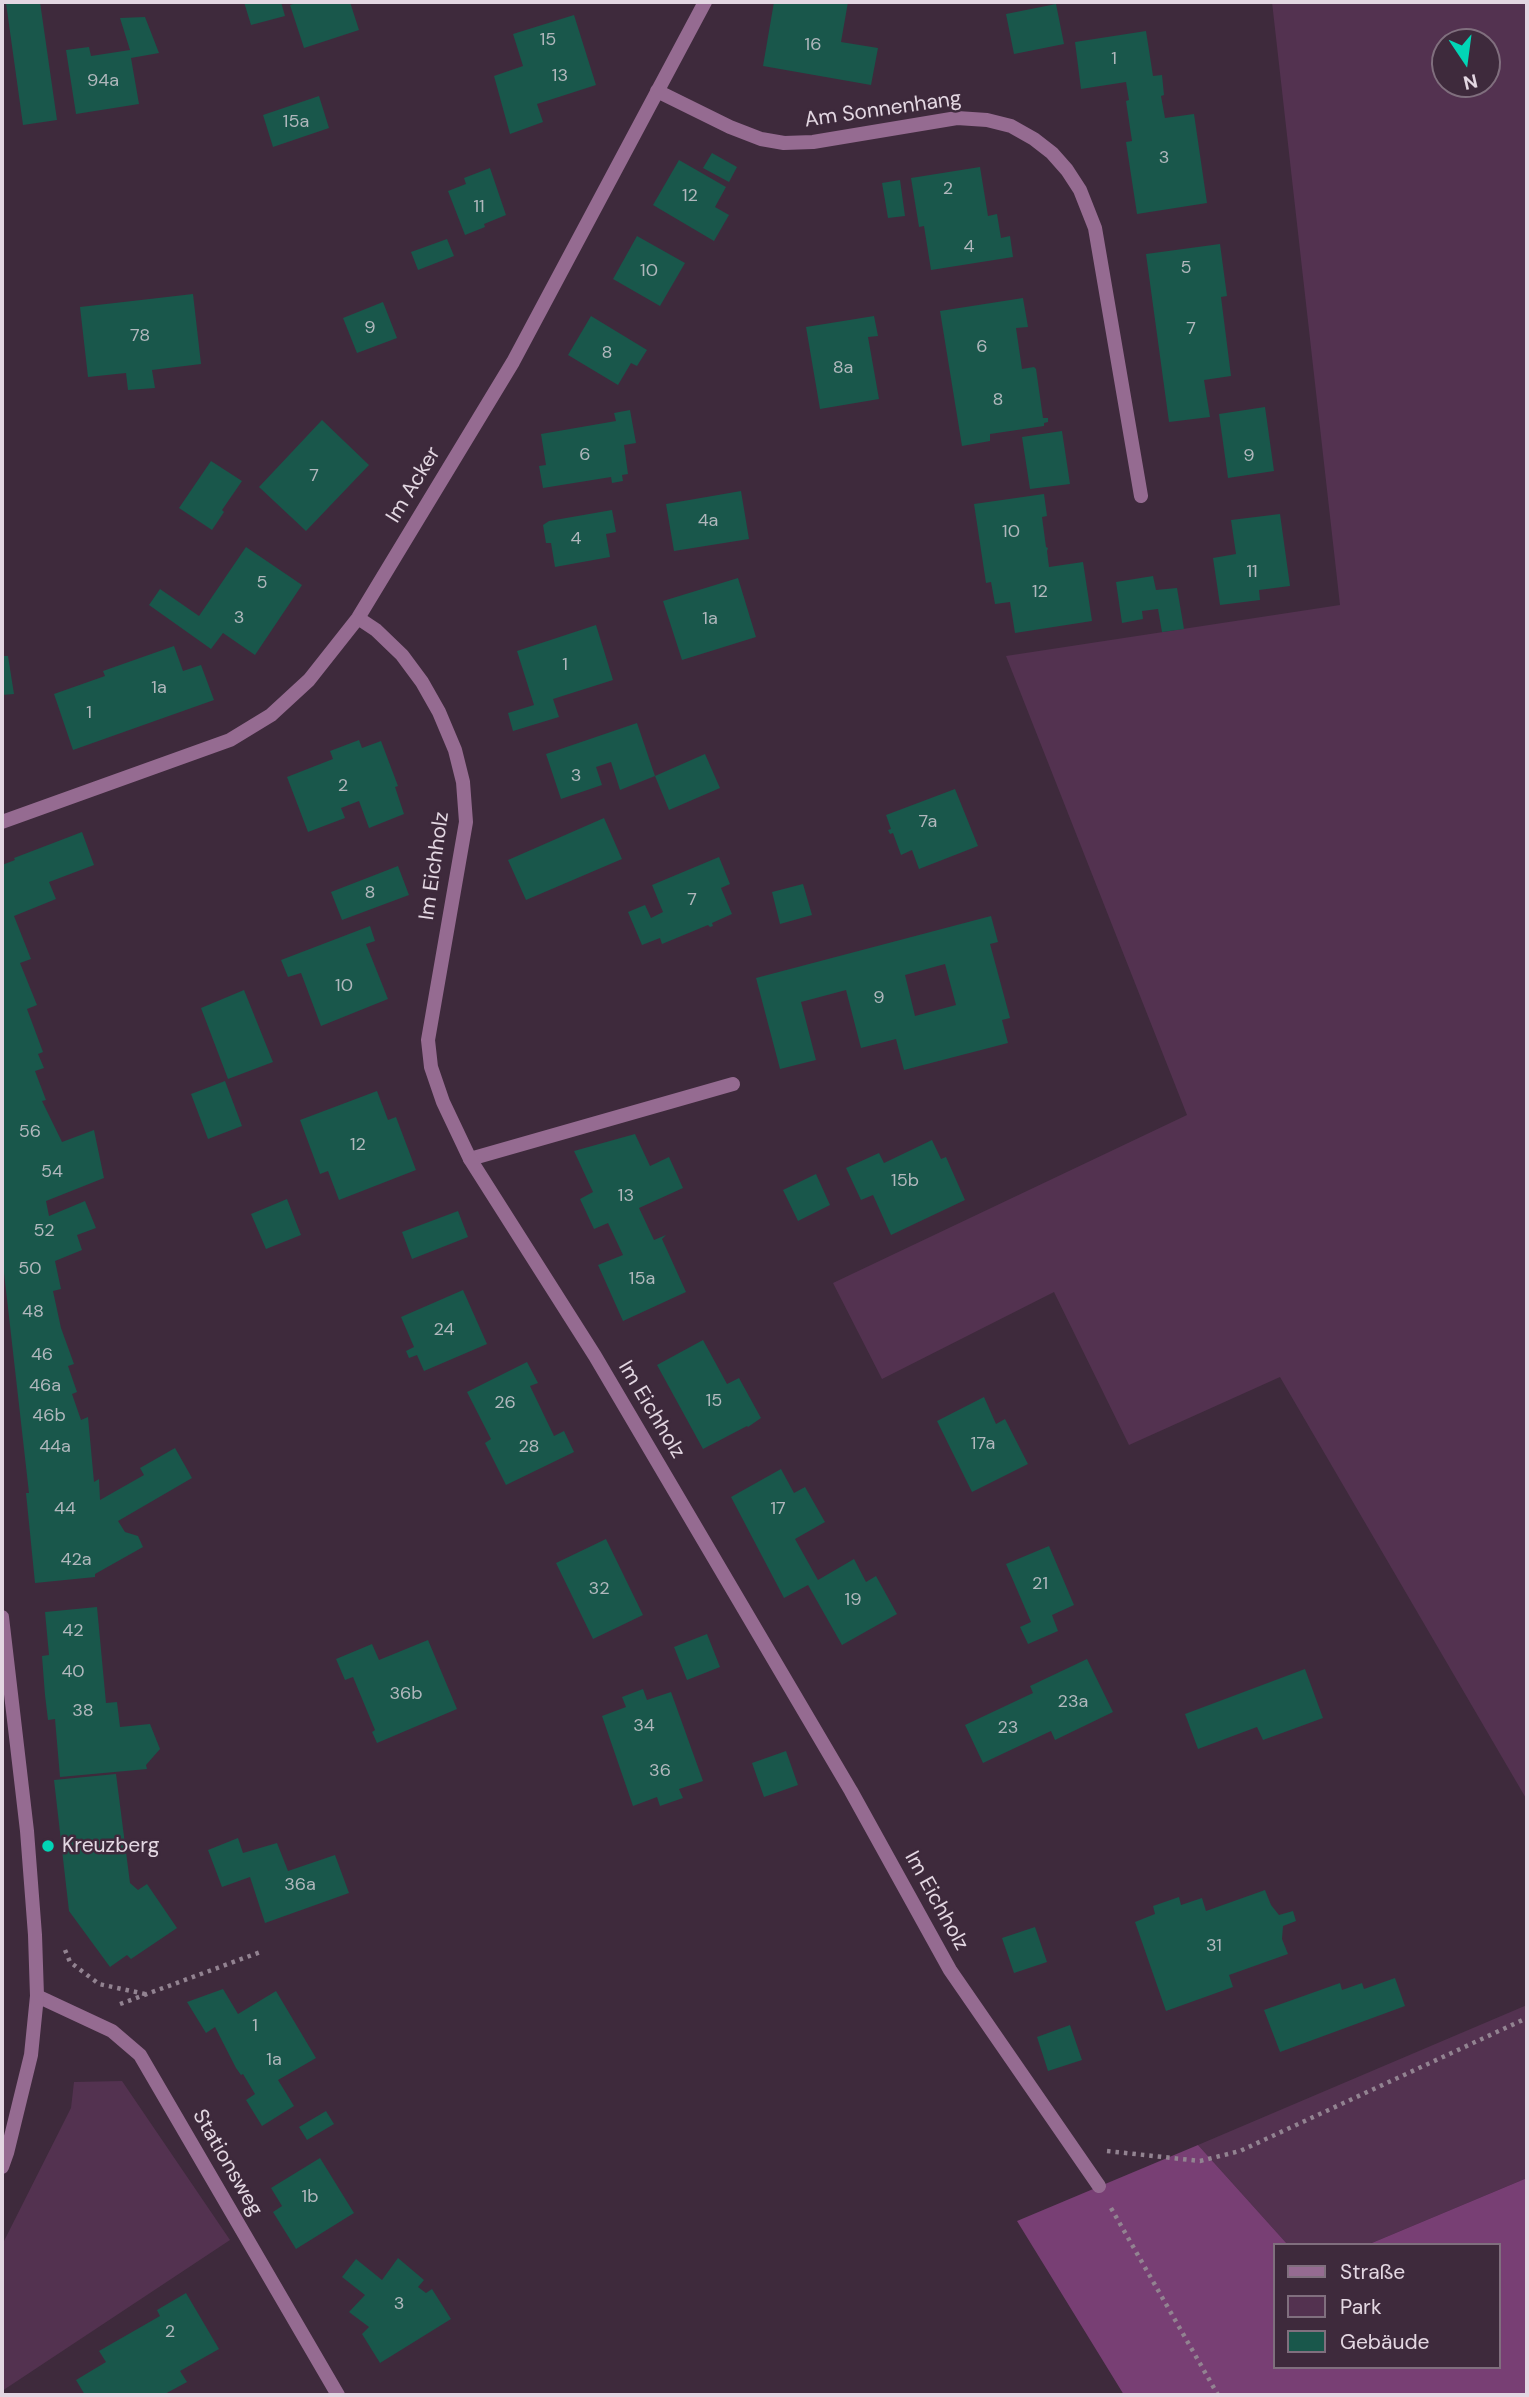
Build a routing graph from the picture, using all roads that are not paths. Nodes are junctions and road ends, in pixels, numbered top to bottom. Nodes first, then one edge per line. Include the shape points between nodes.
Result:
1 (705, 2) edge
2 (657, 91) junction
3 (1141, 496) dead end
4 (358, 618) junction
5 (2, 822) edge
6 (733, 1084) dead end
7 (470, 1158) junction
8 (2, 1617) edge
9 (37, 1996) junction
10 (2, 2167) edge
11 (1099, 2186) road end
12 (338, 2395) edge

1 - 2 street, Im Acker
2 - 3 street, Am Sonnenhang via 730,127 784,144 957,118 1011,126 1052,153 1080,190 1095,228
2 - 4 street, Im Acker via 513,362
4 - 5 street, Im Acker via 309,680 271,715 230,740
4 - 7 street, Im Eichholz via 402,655 422,682 439,712 463,782 466,822 428,1040 430,1067
6 - 7 street
7 - 11 street, Im Eichholz via 678,1494 950,1970
8 - 9 street via 27,1831
9 - 10 street via 31,2055
9 - 12 street, Stationsweg via 112,2031 139,2055

